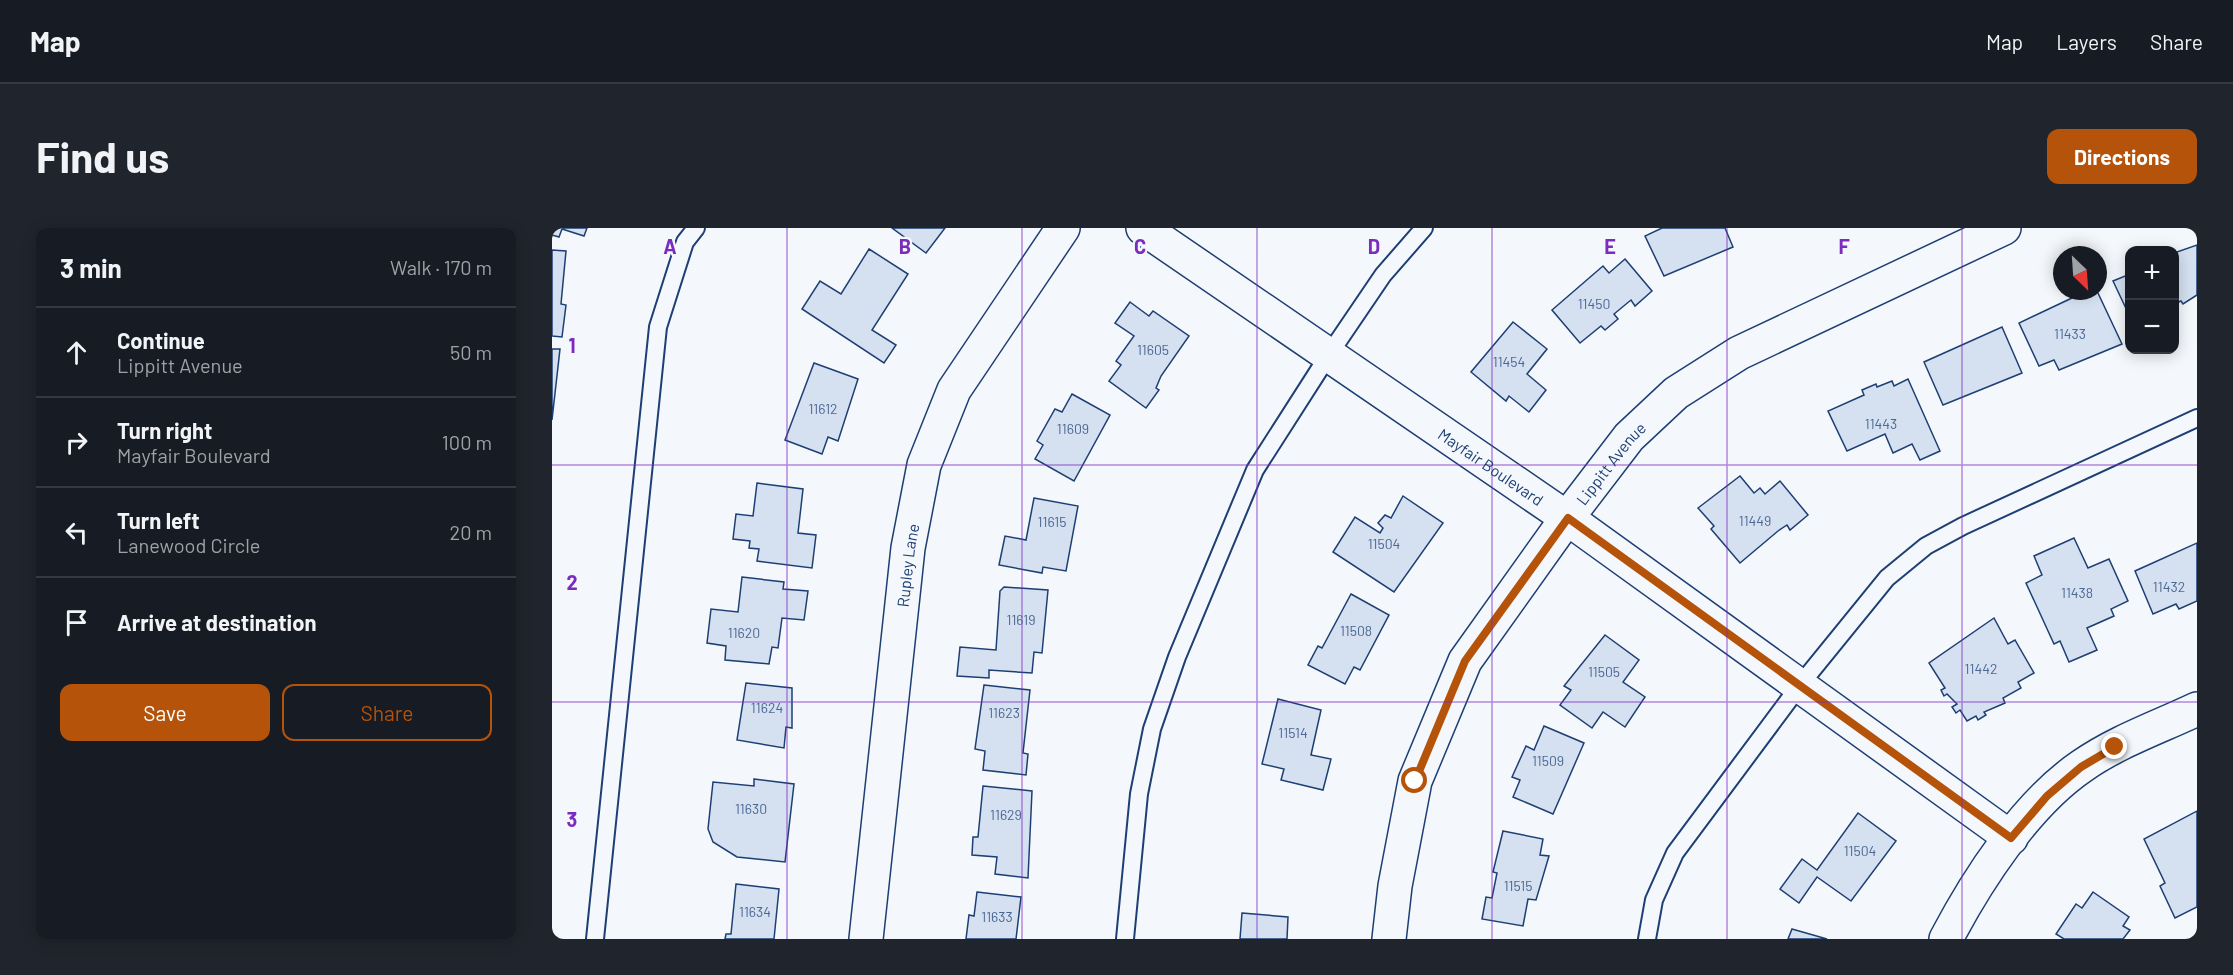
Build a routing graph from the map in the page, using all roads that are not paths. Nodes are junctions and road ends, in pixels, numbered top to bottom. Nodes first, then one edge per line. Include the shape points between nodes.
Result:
1 (696, 228) edge
2 (1063, 228) edge
3 (1143, 228) edge
4 (1424, 228) edge
5 (2004, 228) edge
6 (1328, 356) junction
7 (2197, 418) edge
8 (1568, 518) junction
9 (1800, 685) junction
10 (2197, 709) edge
11 (2011, 838) junction
12 (596, 939) edge
13 (866, 939) edge
14 (1125, 939) edge
15 (1389, 939) edge
16 (1647, 939) edge
17 (1946, 939) edge

1 - 12 lane via 686,242 658,327
2 - 13 street, Rupley Lane via 954,390 924,465 908,548
3 - 6 street, Mayfair Boulevard
4 - 6 lane via 1383,275
5 - 8 street, Lippitt Avenue via 1739,353 1676,393 1629,437
6 - 8 street, Mayfair Boulevard
6 - 14 lane via 1255,470 1152,729 1139,794
7 - 9 lane via 1926,546 1887,578
8 - 9 street, Mayfair Boulevard
8 - 15 street, Lippitt Avenue via 1465,661 1415,781
9 - 11 street, Mayfair Boulevard
9 - 16 lane via 1675,853 1654,900
10 - 11 street via 2081,767 2047,796
11 - 17 street via 1964,904

